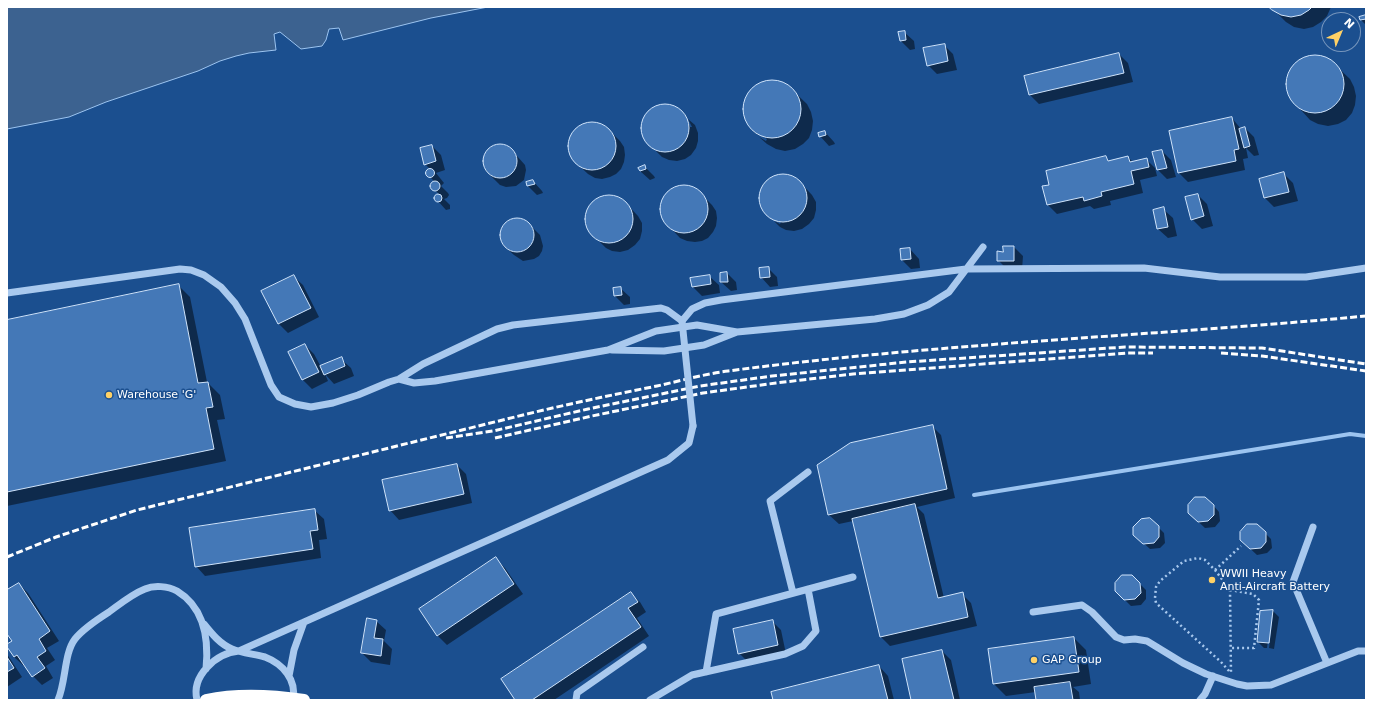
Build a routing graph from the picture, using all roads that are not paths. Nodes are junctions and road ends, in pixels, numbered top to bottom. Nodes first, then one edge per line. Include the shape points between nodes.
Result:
1 (983, 247) dead end
2 (1366, 268) edge
3 (966, 269) junction
4 (7, 293) edge
5 (682, 321) junction
6 (737, 332) junction
7 (608, 350) junction
8 (399, 379) junction
9 (808, 472) dead end
10 (1313, 527) dead end
11 (853, 577) dead end
12 (808, 589) junction
13 (794, 593) junction
14 (1033, 612) dead end
15 (304, 622) junction
16 (203, 623) junction
17 (644, 647) dead end
18 (239, 651) junction
19 (1366, 651) edge
20 (1327, 663) junction
21 (206, 669) junction
22 (706, 672) junction
23 (289, 676) junction
24 (1213, 676) junction
25 (297, 699) edge
26 (58, 700) edge
27 (197, 700) edge
28 (206, 700) edge
29 (576, 700) edge
30 (650, 700) edge
31 (1200, 700) edge

1 - 3 street
2 - 3 street via 1306,277 1228,277 1144,268
3 - 5 street via 721,300 692,309
3 - 6 street via 949,292 928,305 904,314 875,320
4 - 8 street via 180,269 191,270 204,275 221,287 235,303 245,319 270,385 279,397 311,407 333,403
5 - 8 street via 661,308 513,325 497,329 423,364
5 - 15 street, bridge via 693,426 689,443 668,460
6 - 7 street via 704,345 664,351
6 - 7 street via 697,325 656,331
7 - 8 street via 435,381 414,383
9 - 13 street via 770,501
10 - 20 street via 1293,582
11 - 12 street
12 - 13 street
12 - 22 street via 816,631 803,646 785,654
13 - 22 street via 716,614
14 - 24 street via 1082,605 1116,637 1147,641 1183,663
15 - 18 street
15 - 23 street via 294,650
16 - 18 street via 220,641
16 - 21 street via 207,648
16 - 26 street via 194,605 172,588 146,588 76,637 70,646
17 - 29 street via 578,693
18 - 21 street via 224,655
18 - 23 street via 271,660 282,667
19 - 20 street via 1358,651
20 - 24 street via 1271,685 1255,687 1228,682
21 - 27 street via 196,686
22 - 30 street via 692,675
23 - 25 street
24 - 31 street
25 - 28 highway via 240,695

